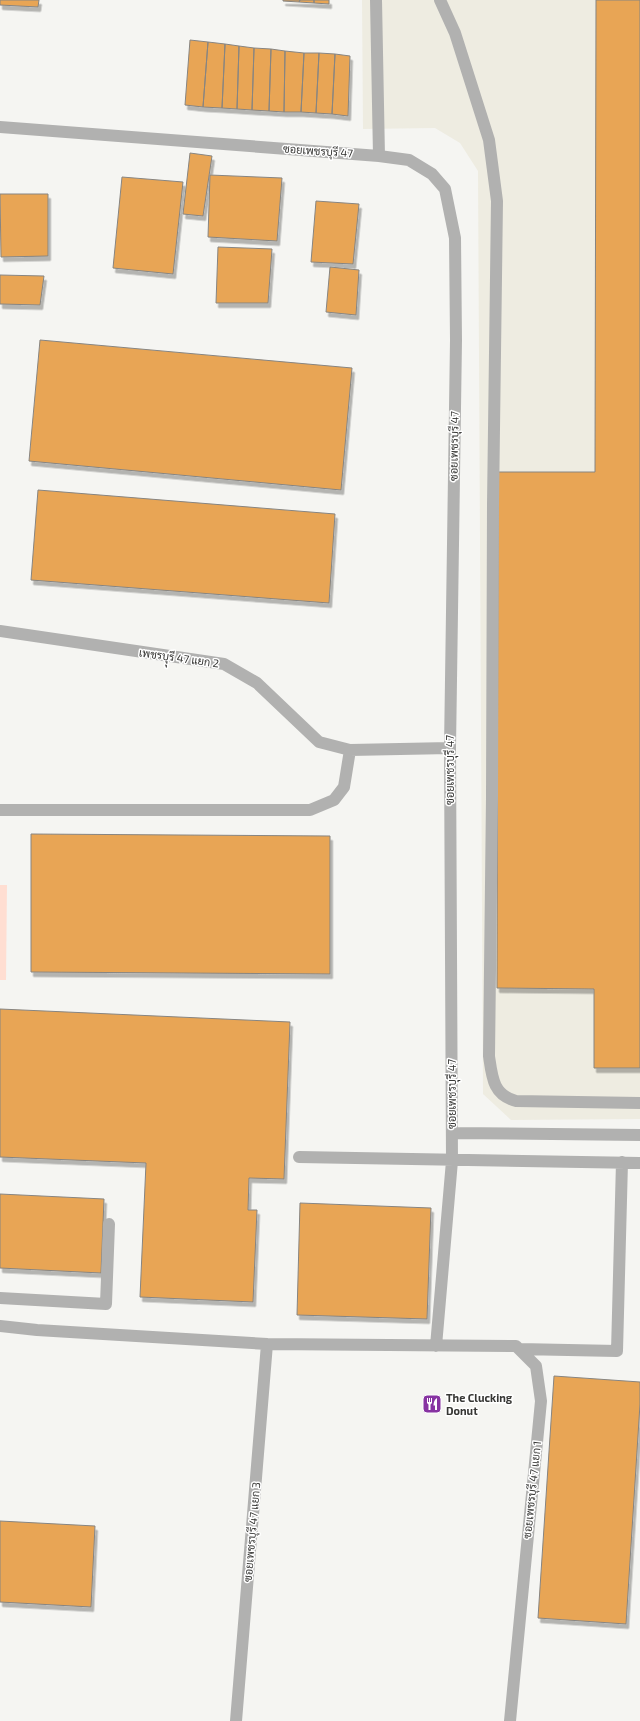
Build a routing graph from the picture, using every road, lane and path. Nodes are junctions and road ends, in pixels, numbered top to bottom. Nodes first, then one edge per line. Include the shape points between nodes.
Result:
1 (376, 0) edge
2 (440, 0) edge
3 (0, 127) edge
4 (379, 156) junction
5 (0, 631) edge
6 (450, 748) junction
7 (350, 750) junction
8 (0, 810) edge
9 (640, 1103) edge
10 (452, 1133) junction
11 (640, 1135) edge
12 (299, 1157) dead end
13 (452, 1161) junction
14 (622, 1162) junction
15 (640, 1163) edge
16 (109, 1224) dead end
17 (0, 1298) edge
18 (0, 1326) edge
19 (267, 1344) junction
20 (436, 1346) junction
21 (519, 1349) junction
22 (236, 1721) edge
23 (510, 1721) edge

1 - 4 street
2 - 9 street via 455,33 489,140 497,201 492,505 489,1056 492,1076 499,1093 507,1099 516,1101
3 - 4 street, ซอยเพชรบุรี 47
4 - 6 street, ซอยเพชรบุรี 47 via 409,160 432,174 445,190 455,238
5 - 7 street, เพชรบุุรี 47 แยก 2 via 224,664 257,684 319,742
6 - 7 street, เพชรบุุรี 47 แยก 2
6 - 10 street, ซอยเพชรบุรี 47
7 - 8 street via 344,787 334,800 310,810
10 - 11 street
10 - 13 street, ซอยเพชรบุรี 47
12 - 13 street
13 - 14 street
13 - 20 street, ซอยเพชรบุรี 47
14 - 15 street
14 - 21 street via 617,1351
16 - 17 street via 106,1304
18 - 19 street
19 - 20 street
19 - 22 street, ซอยเพชรบุรี 47 แยก 3
20 - 21 street via 516,1346
21 - 23 street, ซอยเพชรบุรี 47 แยก 1 via 536,1366 541,1401

